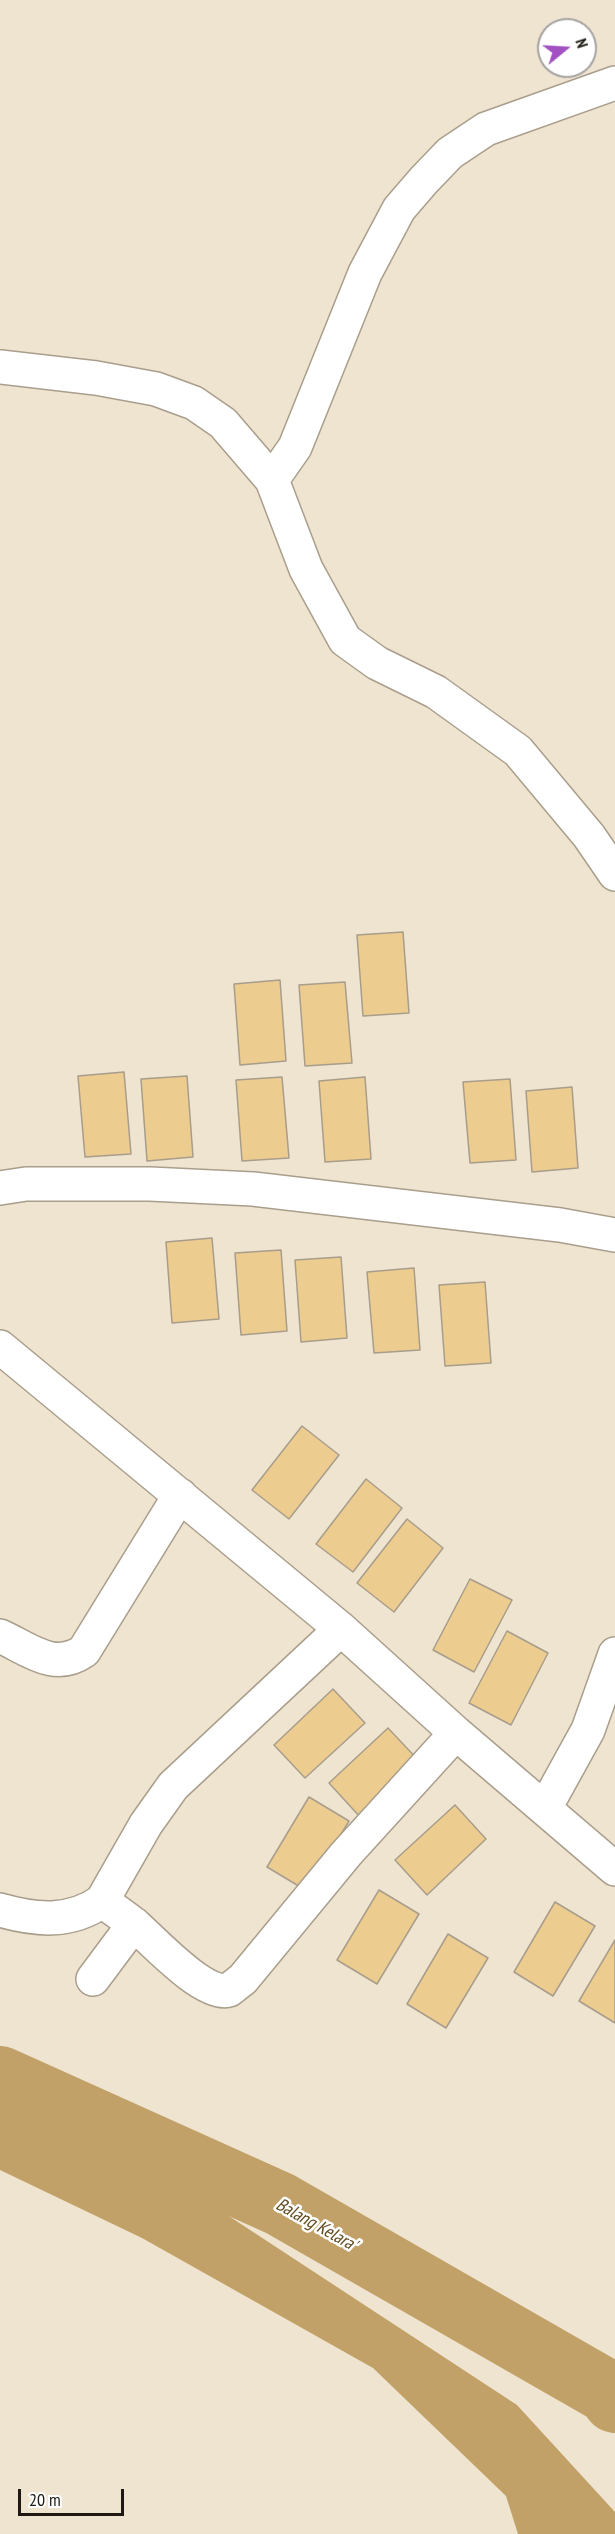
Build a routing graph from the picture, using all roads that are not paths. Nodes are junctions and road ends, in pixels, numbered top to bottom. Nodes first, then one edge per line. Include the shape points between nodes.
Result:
1 (615, 83) edge
2 (0, 367) edge
3 (272, 480) junction
4 (615, 874) edge
5 (0, 1188) edge
6 (615, 1234) edge
7 (0, 1347) edge
8 (180, 1495) junction
9 (341, 1629) junction
10 (0, 1636) edge
11 (615, 1654) edge
12 (456, 1733) junction
13 (545, 1808) junction
14 (615, 1869) edge
15 (102, 1901) junction
16 (0, 1910) edge
17 (134, 1924) junction
18 (93, 1979) dead end

1 - 3 street via 486,129 450,153 424,180 399,209 365,273 294,447
2 - 3 street via 146,387 194,403 223,423
3 - 4 street via 306,569 345,640 377,663 436,692 518,750
5 - 6 street via 26,1184 150,1184 253,1189
7 - 8 street
8 - 9 street
8 - 10 street via 84,1651 54,1662
9 - 12 street
9 - 15 street via 173,1786 146,1824
11 - 13 street via 588,1730
12 - 13 street
12 - 17 street via 229,1990 214,1990 201,1983
13 - 14 street
15 - 16 street via 93,1908 53,1918 34,1919
15 - 17 street
17 - 18 street

